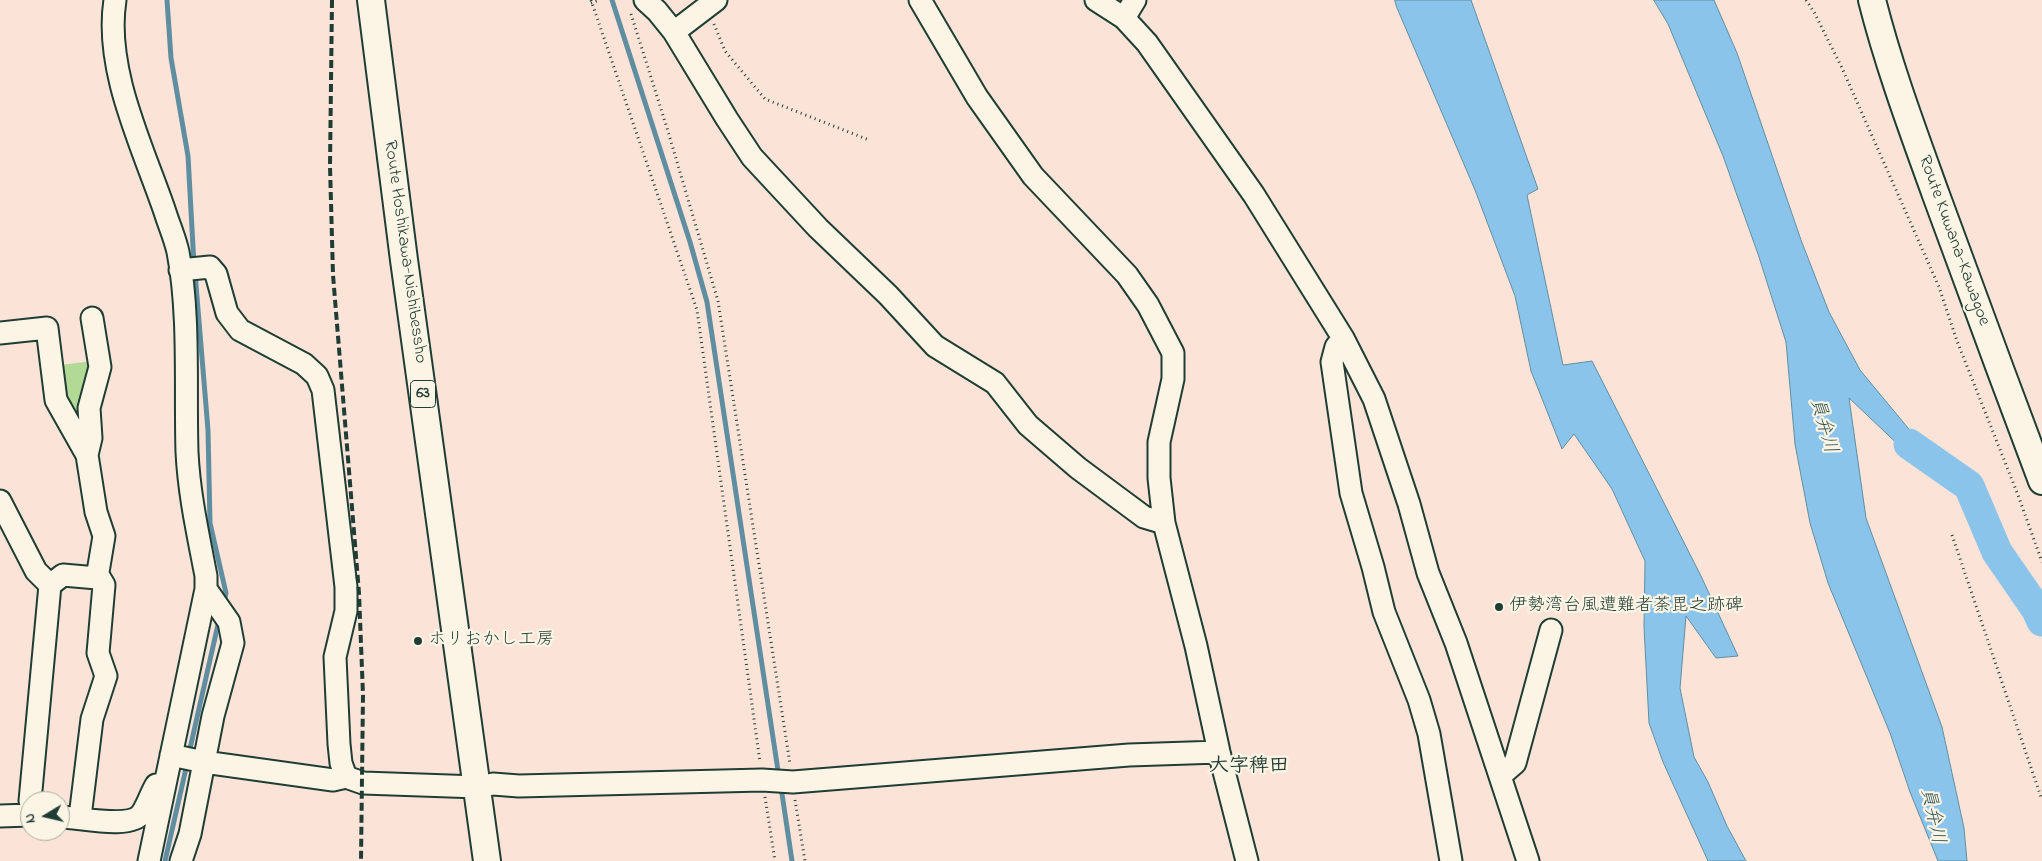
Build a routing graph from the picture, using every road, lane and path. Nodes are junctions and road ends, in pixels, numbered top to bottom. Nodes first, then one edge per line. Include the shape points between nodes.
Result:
1 (115, 0) edge
2 (371, 0) edge
3 (599, 0) edge
4 (920, 0) edge
5 (1096, 0) edge
6 (1135, 0) edge
7 (1806, 0) edge
8 (1872, 0) edge
9 (591, 1) edge
10 (711, 4) edge
11 (637, 5) edge
12 (1124, 18) junction
13 (674, 32) junction
14 (869, 140) dead end
15 (180, 270) junction
16 (92, 318) dead end
17 (0, 333) edge
18 (1343, 338) junction
19 (87, 455) junction
20 (2042, 480) edge
21 (0, 500) edge
22 (1164, 523) junction
23 (1952, 535) dead end
24 (2042, 562) edge
25 (98, 575) junction
26 (50, 585) junction
27 (210, 593) junction
28 (1551, 630) dead end
29 (1219, 752) junction
30 (184, 760) junction
31 (1500, 776) junction
32 (346, 777) junction
33 (779, 781) junction
34 (478, 787) junction
35 (32, 791) edge
36 (2042, 800) edge
37 (20, 812) edge
38 (0, 816) edge
39 (70, 817) edge
40 (190, 834) junction
41 (149, 861) edge
42 (181, 861) edge
43 (190, 861) edge
44 (487, 861) edge
45 (775, 861) edge
46 (805, 861) edge
47 (1248, 861) edge
48 (1451, 861) edge
49 (1528, 861) edge

1 - 15 street via 113,34 121,82 178,251
2 - 34 main road, Route Hoshikawa-Nishibessho / 63
3 - 9 path
4 - 22 street via 977,97 1033,176 1127,275 1148,305 1174,353 1173,379 1159,442
5 - 12 street
6 - 12 street
7 - 24 path via 1842,68 1939,287
8 - 20 main road, Route Kuwana-Kawagoe via 1901,97
9 - 33 path via 697,310
10 - 13 street
10 - 14 path via 725,51 765,99
11 - 13 street via 657,11
11 - 33 path via 667,128 718,301
12 - 18 street via 1147,43 1254,195
13 - 22 street via 752,156 935,346 995,383 1028,425 1078,468 1144,517
15 - 27 street via 194,520
15 - 32 street via 210,267 216,274 227,313 240,330 304,364 317,376 323,390 346,587 346,611 335,657 338,744
16 - 19 street via 100,367 89,408 92,438
17 - 19 street via 47,328 56,400
18 - 31 street via 1374,399 1428,572 1456,643
18 - 48 street via 1336,347 1332,362 1351,493 1384,612 1429,734
19 - 25 street via 96,512 104,536
21 - 26 street via 36,571
22 - 29 street
23 - 36 path
25 - 26 street via 97,578 63,575
25 - 39 street via 104,585 98,653 106,676 92,719
26 - 35 street
27 - 30 street
27 - 30 street via 228,622 233,643 213,716
28 - 31 street via 1515,763
29 - 33 street via 1129,755
29 - 47 street
30 - 32 street via 333,780
30 - 39 street via 155,786 142,814 133,821 122,823
30 - 40 street
30 - 41 street
31 - 49 street
32 - 34 street via 363,783
33 - 34 street via 493,784
33 - 45 path
33 - 46 path
34 - 44 main road, Route Hoshikawa-Nishibessho / 63
37 - 38 street
40 - 42 street
40 - 43 street

